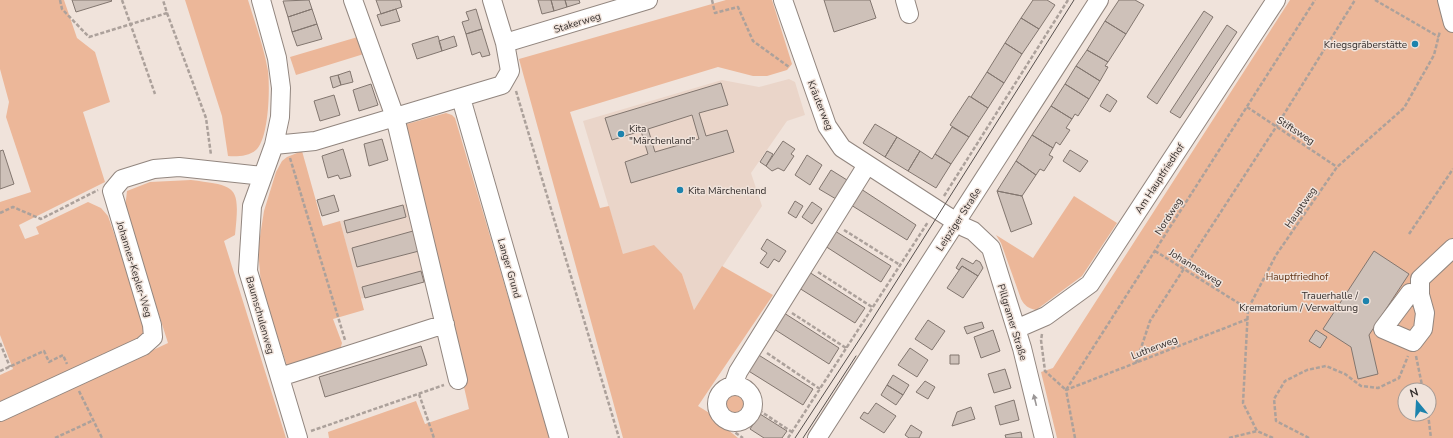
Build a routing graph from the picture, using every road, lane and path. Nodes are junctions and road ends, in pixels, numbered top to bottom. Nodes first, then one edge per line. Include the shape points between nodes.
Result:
1 (60, 0) edge
2 (122, 0) edge
3 (163, 0) edge
4 (260, 0) edge
5 (353, 0) edge
6 (492, 0) edge
7 (648, 0) edge
8 (712, 0) edge
9 (783, 0) edge
10 (1099, 0) edge
11 (1276, 0) edge
12 (1315, 0) edge
13 (1355, 0) edge
14 (1375, 0) edge
15 (1447, 0) edge
16 (614, 5) edge
17 (167, 13) junction
18 (131, 24) junction
19 (1447, 27) edge
20 (1439, 37) junction
21 (505, 44) junction
22 (790, 69) dead end
23 (510, 71) junction
24 (155, 94) dead end
25 (461, 98) junction
26 (1247, 107) junction
27 (395, 118) junction
28 (1276, 127) junction
29 (280, 144) junction
30 (867, 165) junction
31 (1337, 167) junction
32 (213, 169) junction
33 (1453, 169) edge
34 (264, 176) junction
35 (112, 191) junction
36 (0, 213) edge
37 (957, 221) junction
38 (832, 222) junction
39 (1409, 234) dead end
40 (1453, 248) edge
41 (1155, 251) junction
42 (806, 264) junction
43 (900, 265) dead end
44 (1184, 269) junction
45 (1420, 295) junction
46 (780, 305) junction
47 (872, 308) dead end
48 (1248, 309) junction
49 (1248, 319) junction
50 (445, 324) junction
51 (1016, 329) junction
52 (1041, 340) dead end
53 (1413, 342) junction
54 (0, 343) edge
55 (755, 345) junction
56 (846, 348) dead end
57 (350, 354) junction
58 (1136, 363) junction
59 (10, 367) junction
60 (0, 371) edge
61 (280, 377) junction
62 (73, 378) junction
63 (458, 380) joint
64 (1421, 382) edge
65 (733, 386) junction
66 (820, 389) dead end
67 (1066, 390) junction
68 (419, 394) junction
69 (754, 407) junction
70 (0, 412) edge
71 (724, 419) junction
72 (94, 420) junction
73 (1429, 422) edge
74 (1257, 431) junction
75 (792, 432) dead end
76 (297, 437) edge
77 (56, 438) edge
78 (102, 438) edge
79 (434, 438) edge
80 (559, 438) edge
81 (619, 438) edge
82 (743, 438) edge
83 (817, 438) edge
84 (1044, 438) edge
85 (1075, 438) edge
86 (1229, 438) edge
87 (1273, 438) edge
88 (1309, 438) edge
89 (1431, 438) edge

1 - 18 path via 62,9 89,37
2 - 18 path
3 - 17 path
4 - 29 street, Baumschulenweg via 277,58 281,88
5 - 27 street
6 - 21 street
7 - 16 street, Stakerweg
8 - 22 path via 716,13 738,7 753,41
9 - 30 street, Kräuterweg via 827,126 842,148
10 - 37 street, Leipziger Straße
11 - 51 street, Am Hauptfriedhof via 1090,284 1046,316
12 - 26 path, Nordweg
13 - 28 path
14 - 20 path
15 - 19 street
16 - 21 street, Stakerweg
17 - 18 path
17 - 32 path via 206,118
18 - 24 path
19 - 20 path, Hauptweg
20 - 31 path, Hauptweg via 1434,55 1404,108
21 - 23 street
23 - 25 street via 502,85
23 - 81 path
25 - 27 street
25 - 80 street, Langer Grund
26 - 28 path, Stiftsweg
26 - 41 path, Nordweg
27 - 29 street via 315,142
27 - 50 street
28 - 31 path, Stiftsweg
28 - 44 path
29 - 34 street, Baumschulenweg
29 - 57 path
30 - 37 street, Kräuterweg
30 - 38 street
31 - 48 path, Hauptweg via 1276,255
32 - 34 street
32 - 35 street via 154,169 122,179
33 - 39 path
34 - 61 street, Baumschulenweg via 252,206 248,271
35 - 36 path via 101,189 41,219 13,207
35 - 62 street, Johannes-Kepler-Weg via 152,324 153,337 143,346
37 - 51 street, Pillgramer Straße via 973,231 991,248
37 - 83 street, Leipziger Straße
38 - 42 street
38 - 43 path
40 - 45 street via 1420,279
41 - 44 path, Johannesweg
41 - 67 path, Nordweg
42 - 46 street
42 - 47 path
44 - 48 path, Johannesweg
44 - 58 path via 1150,321
45 - 53 street via 1425,313 1423,329
45 - 53 street via 1410,293 1383,329
46 - 55 street
46 - 56 path
48 - 49 path, Hauptweg
49 - 58 path, Lutherweg
49 - 74 path, Hauptweg via 1243,403
50 - 57 street
50 - 63 street
84 -> 51 street, Pillgramer Straße
52 - 67 path via 1045,371
53 - 64 path
53 - 88 path via 1399,378 1378,388 1361,386 1345,374 1326,366 1307,370 1285,381 1274,399 1276,421
54 - 59 path
55 - 65 street via 738,372
55 - 66 path
57 - 61 street
58 - 67 path, Lutherweg
59 - 60 path
59 - 62 path via 44,351 50,362 63,355
61 - 76 street, Baumschulenweg
62 - 70 street, Johannes-Kepler-Weg
62 - 72 path
63 - 68 path
65 - 69 street via 739,386 749,393
65 - 71 street via 723,390 717,400 718,410
67 - 85 path
68 - 76 path
68 - 79 path
69 - 71 street via 741,422 735,423
69 - 75 path
71 - 82 path via 733,431
72 - 77 path
72 - 78 path
73 - 89 path
74 - 86 path
74 - 87 path

